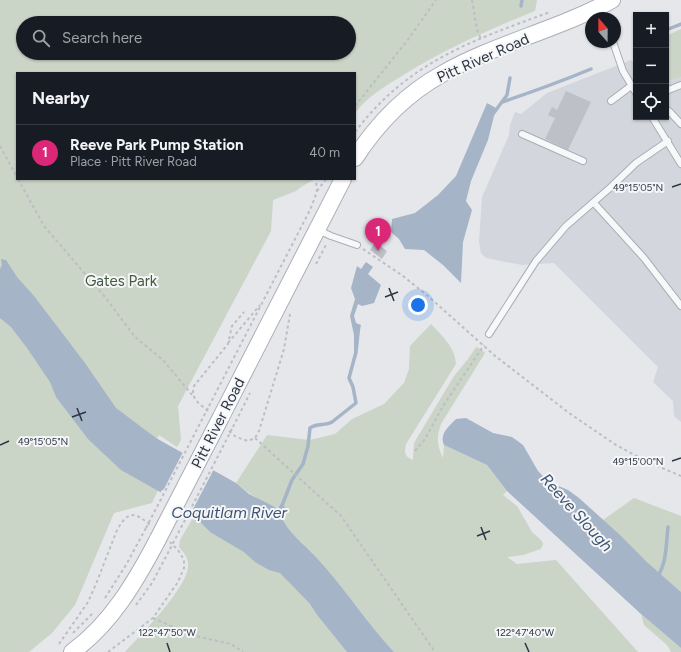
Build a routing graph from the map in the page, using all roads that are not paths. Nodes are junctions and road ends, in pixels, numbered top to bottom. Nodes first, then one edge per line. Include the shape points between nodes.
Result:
1 (612, 0) edge
2 (601, 12) edge
3 (585, 16) edge
4 (615, 48) edge
5 (681, 85) edge
6 (631, 86) junction
7 (633, 89) edge
8 (669, 90) edge
9 (611, 101) dead end
10 (669, 111) edge
11 (654, 120) edge
12 (681, 124) edge
13 (522, 134) dead end
14 (668, 141) junction
15 (356, 157) edge
16 (583, 162) dead end
17 (681, 164) edge
18 (342, 180) edge
19 (594, 203) junction
20 (317, 229) junction
21 (357, 245) road end
22 (681, 306) edge
23 (489, 334) dead end
24 (65, 648) edge

1 - 2 main road, Pitt River Road
3 - 15 main road, Pitt River Road via 497,48 442,74 420,88 391,113
4 - 6 lane
5 - 8 lane
6 - 7 lane
6 - 9 lane
10 - 12 lane
11 - 14 lane
13 - 16 lane
14 - 17 lane
14 - 19 lane via 636,163
18 - 20 main road, Pitt River Road
19 - 22 lane via 644,258
19 - 23 lane via 566,226 536,261
20 - 21 lane
20 - 24 main road, Pitt River Road, bridge via 227,422 164,544 142,569 113,613 82,645

